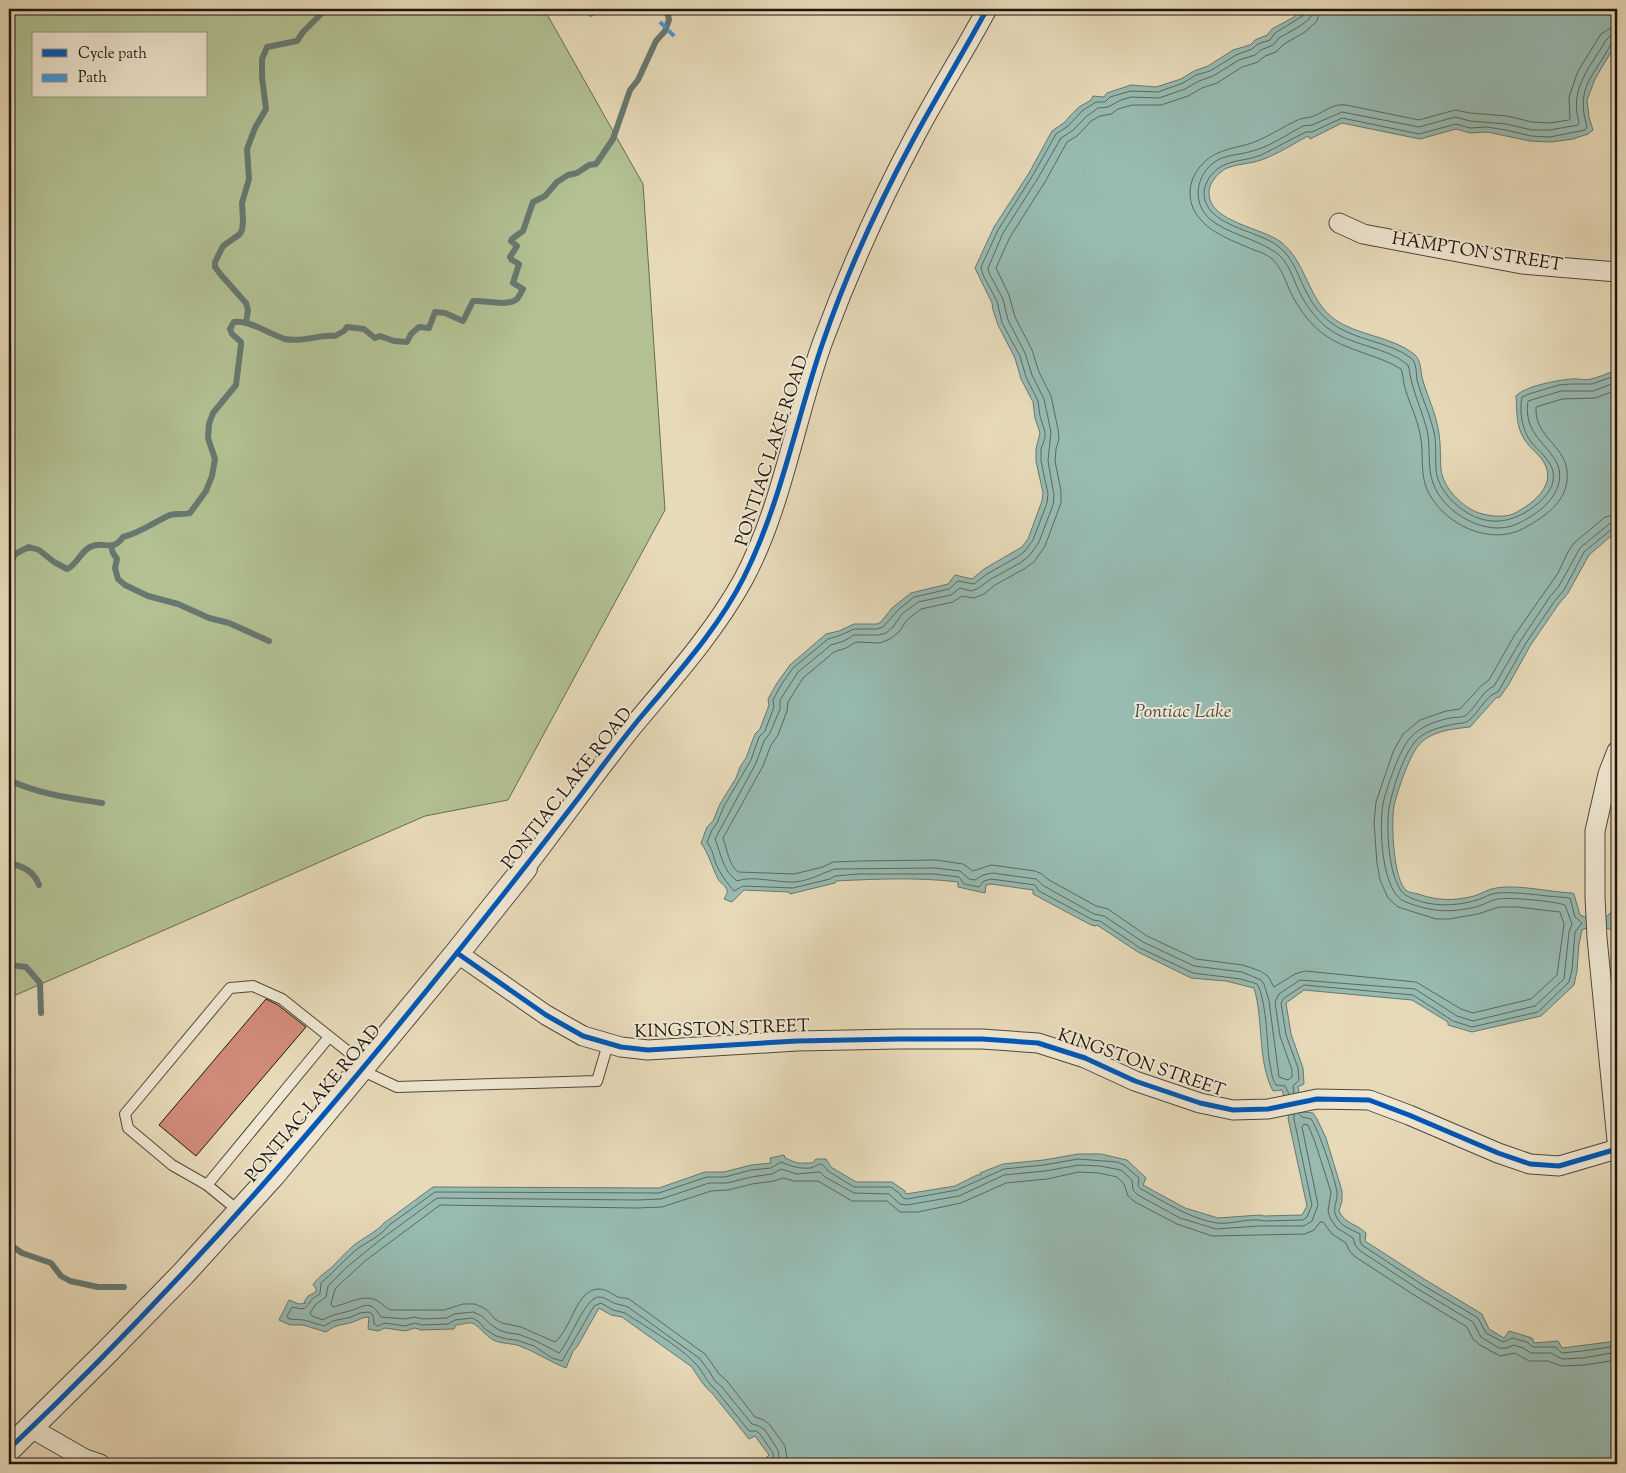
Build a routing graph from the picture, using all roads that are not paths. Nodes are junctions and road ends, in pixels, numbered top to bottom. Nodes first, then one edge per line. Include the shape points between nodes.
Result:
1 (987, 9) edge
2 (1339, 223) dead end
3 (1617, 272) edge
4 (1617, 750) edge
5 (525, 868) joint
6 (457, 953) junction
7 (329, 1037) junction
8 (608, 1044) junction
9 (363, 1067) junction
10 (1617, 1140) edge
11 (1617, 1149) edge
12 (207, 1186) junction
13 (240, 1212) junction
14 (31, 1428) junction
15 (9, 1449) edge
16 (100, 1464) edge

1 - 5 street, PONTIAC LAKE ROAD via 915,137 859,251 822,344 766,528 744,577 696,651 632,728
2 - 3 street, HAMPTON STREET via 1363,234 1522,264
4 - 10 street via 1595,831 1596,938
5 - 6 street, PONTIAC LAKE ROAD
6 - 8 street, KINGSTON STREET via 546,1015 583,1036
6 - 9 street, PONTIAC LAKE ROAD
7 - 9 lane
7 - 12 lane
7 - 12 lane via 282,999 254,986 230,988 125,1114 128,1128 172,1165
8 - 9 lane via 597,1081 397,1087
8 - 11 street, KINGSTON STREET via 648,1050 890,1039 1038,1043 1085,1058 1135,1081 1200,1103 1233,1110 1268,1110 1317,1099 1369,1100 1530,1164 1559,1166
9 - 13 street, PONTIAC LAKE ROAD
12 - 13 lane
13 - 14 street, PONTIAC LAKE ROAD
14 - 15 street, PONTIAC LAKE ROAD
14 - 16 street via 85,1459

